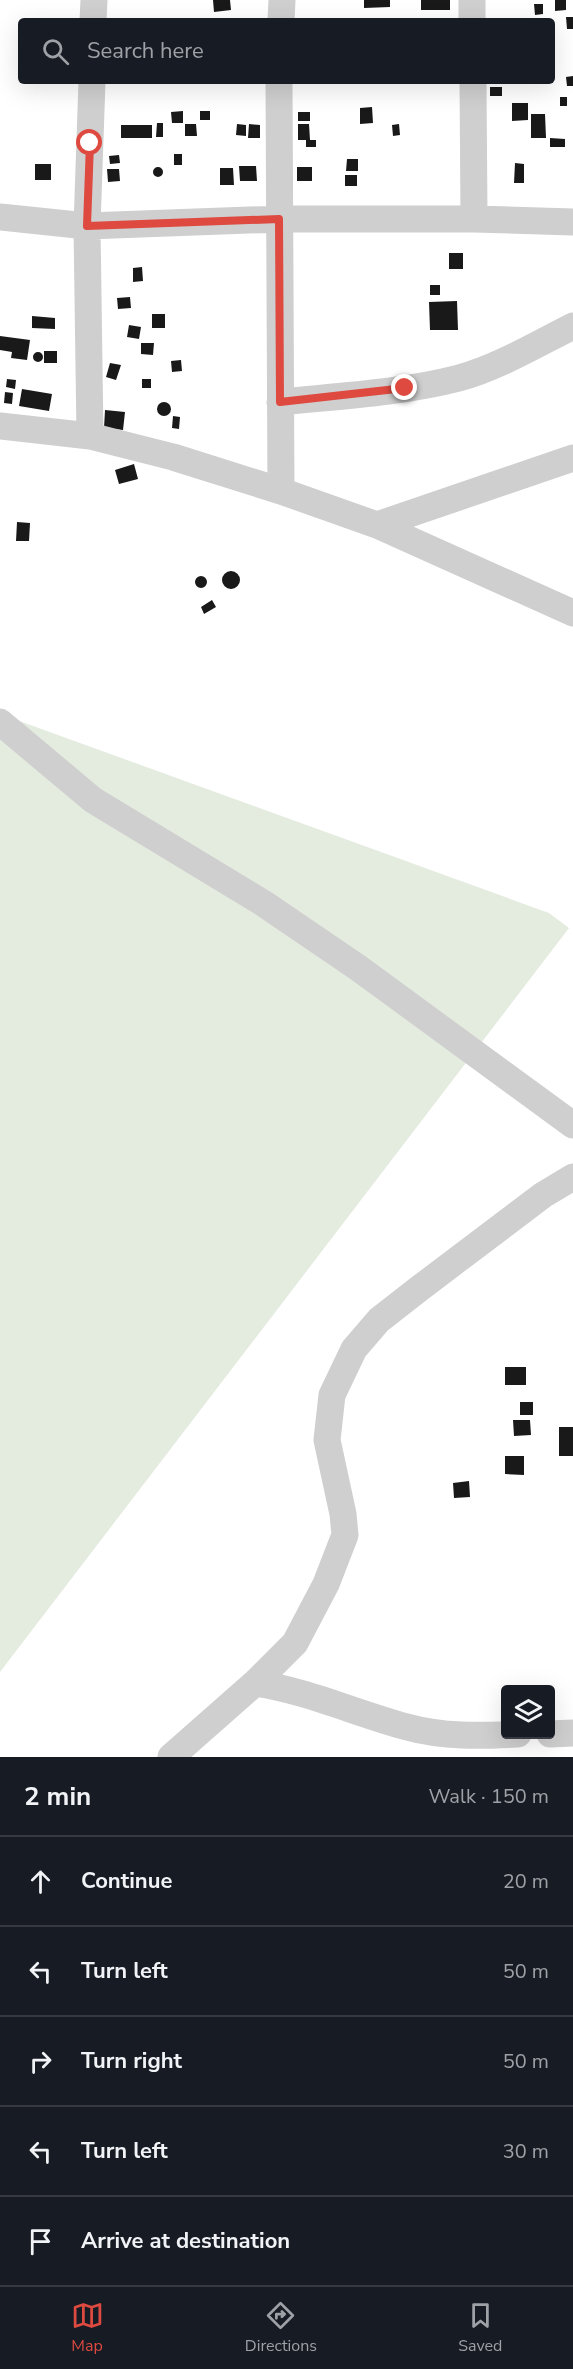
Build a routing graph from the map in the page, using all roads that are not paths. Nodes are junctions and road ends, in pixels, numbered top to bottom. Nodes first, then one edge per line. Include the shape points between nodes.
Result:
1 (94, 0) edge
2 (282, 0) edge
3 (472, 0) edge
4 (93, 18) edge
5 (281, 18) edge
6 (472, 18) edge
7 (92, 84) edge
8 (279, 84) edge
9 (473, 84) edge
10 (0, 217) edge
11 (279, 219) junction
12 (474, 219) junction
13 (573, 222) edge
14 (87, 226) junction
15 (573, 326) edge
16 (280, 402) junction
17 (0, 426) edge
18 (90, 436) junction
19 (573, 458) edge
20 (282, 491) junction
21 (377, 525) junction
22 (573, 614) edge
23 (0, 722) edge
24 (573, 1125) edge
25 (573, 1177) edge
26 (255, 1683) junction
27 (573, 1733) edge
28 (555, 1734) edge
29 (501, 1735) edge
30 (175, 1756) edge

1 - 4 street
2 - 5 street
3 - 6 street
7 - 14 street
8 - 11 street
9 - 12 street
10 - 14 street
11 - 12 street
11 - 14 street
11 - 16 street
12 - 13 street
14 - 18 street
15 - 16 street via 460,377 387,391
16 - 20 street
17 - 18 street
18 - 20 street
19 - 21 street
20 - 21 street
21 - 22 street
23 - 24 street via 93,800 263,903
25 - 26 street via 543,1195 412,1294 379,1320 354,1349 332,1395 327,1440 345,1535 326,1584 295,1643
26 - 29 street via 292,1689 408,1727 468,1736
26 - 30 street
27 - 28 street

